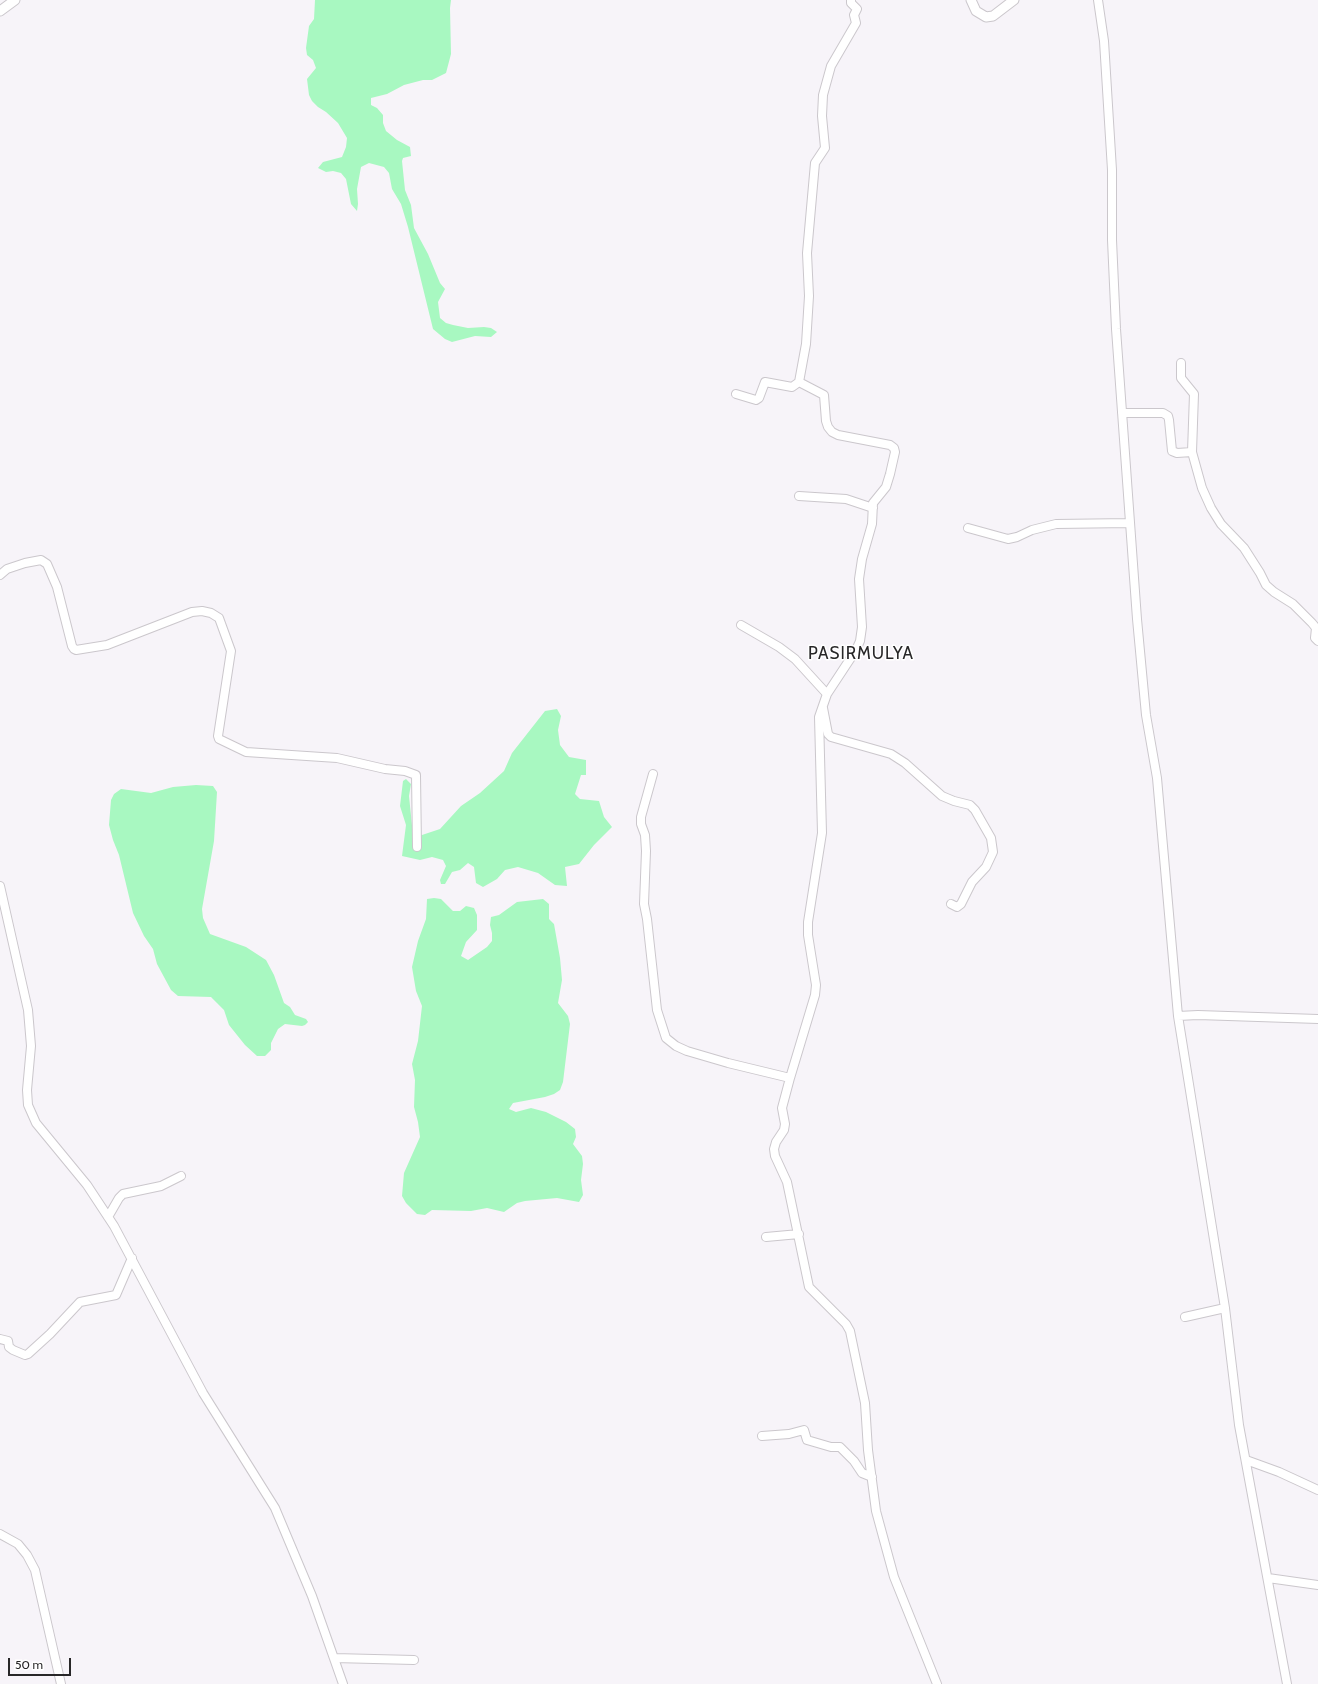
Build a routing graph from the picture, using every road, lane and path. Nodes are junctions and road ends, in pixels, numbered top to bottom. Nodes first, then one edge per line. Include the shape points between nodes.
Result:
1 (15, 0) edge
2 (851, 0) edge
3 (971, 0) edge
4 (1014, 0) edge
5 (1098, 0) edge
6 (0, 11) edge
7 (1181, 363) dead end
8 (799, 382) junction
9 (736, 394) dead end
10 (1122, 413) junction
11 (1192, 452) junction
12 (799, 496) dead end
13 (873, 508) junction
14 (1130, 523) junction
15 (968, 528) dead end
16 (0, 575) edge
17 (741, 625) dead end
18 (1318, 641) edge
19 (827, 694) junction
20 (823, 703) junction
21 (653, 774) dead end
22 (417, 847) dead end
23 (0, 886) edge
24 (951, 904) dead end
25 (1178, 1016) junction
26 (1318, 1019) edge
27 (790, 1078) junction
28 (181, 1176) dead end
29 (108, 1217) junction
30 (799, 1234) junction
31 (766, 1237) dead end
32 (132, 1258) junction
33 (1225, 1308) junction
34 (1185, 1317) dead end
35 (0, 1338) edge
36 (762, 1436) dead end
37 (1246, 1460) junction
38 (872, 1477) junction
39 (1318, 1490) edge
40 (0, 1534) edge
41 (1268, 1578) junction
42 (1318, 1585) edge
43 (334, 1658) junction
44 (414, 1660) dead end
45 (61, 1684) edge
46 (343, 1684) edge
47 (937, 1684) edge
48 (1288, 1684) edge

1 - 6 street
2 - 8 street via 857,10 854,16 856,23 831,66 823,95 825,148 815,162 807,253 809,296 806,344
3 - 4 street via 978,12 986,17 993,16
5 - 10 street via 1104,41 1112,170 1112,240
7 - 11 street via 1181,378 1194,394
8 - 9 street via 792,387 765,382 756,400
8 - 13 street via 824,395 826,421 832,432 894,448 886,486 873,503
10 - 11 street via 1165,414 1169,420 1172,451
10 - 14 street
11 - 18 street via 1202,488 1221,524 1244,548 1266,585 1293,604 1312,623 1316,628 1315,638
12 - 13 street via 846,499
13 - 19 street via 872,524 859,579 862,627 860,642
14 - 15 street via 1056,524 1008,539
14 - 25 street via 1146,715 1157,778
16 - 22 street via 7,569 25,563 41,560 47,564 57,587 72,646 76,650 107,645 192,612 202,611 219,618 231,651 219,739 246,752 337,758 385,770 405,771 416,776
17 - 19 street via 795,659
19 - 20 street
20 - 24 street via 828,734 831,737 891,754 942,796 970,805 975,810 991,838 993,852 986,867 972,882 961,904 957,907
20 - 27 street via 819,717 822,833 808,922 816,985
21 - 27 street via 641,817 646,850 644,904 657,1010 666,1038 687,1051
23 - 29 street via 28,1010 31,1046 28,1105 36,1122 87,1185
25 - 26 street
25 - 33 street
27 - 30 street via 782,1110 784,1130 774,1148 787,1182
28 - 29 street via 160,1186 123,1194
29 - 32 street
30 - 31 street
30 - 38 street via 809,1287 850,1331 865,1403
32 - 35 street via 116,1295 80,1302 28,1354 13,1350 8,1341
32 - 43 street via 203,1393 275,1508 312,1596
33 - 34 street
33 - 37 street via 1239,1425
36 - 38 street via 804,1430 808,1440 840,1447 862,1473
37 - 39 street
37 - 41 street
38 - 47 street via 876,1511 894,1578
40 - 45 street via 18,1544 35,1570
41 - 42 street
41 - 48 street
43 - 44 street
43 - 46 street

